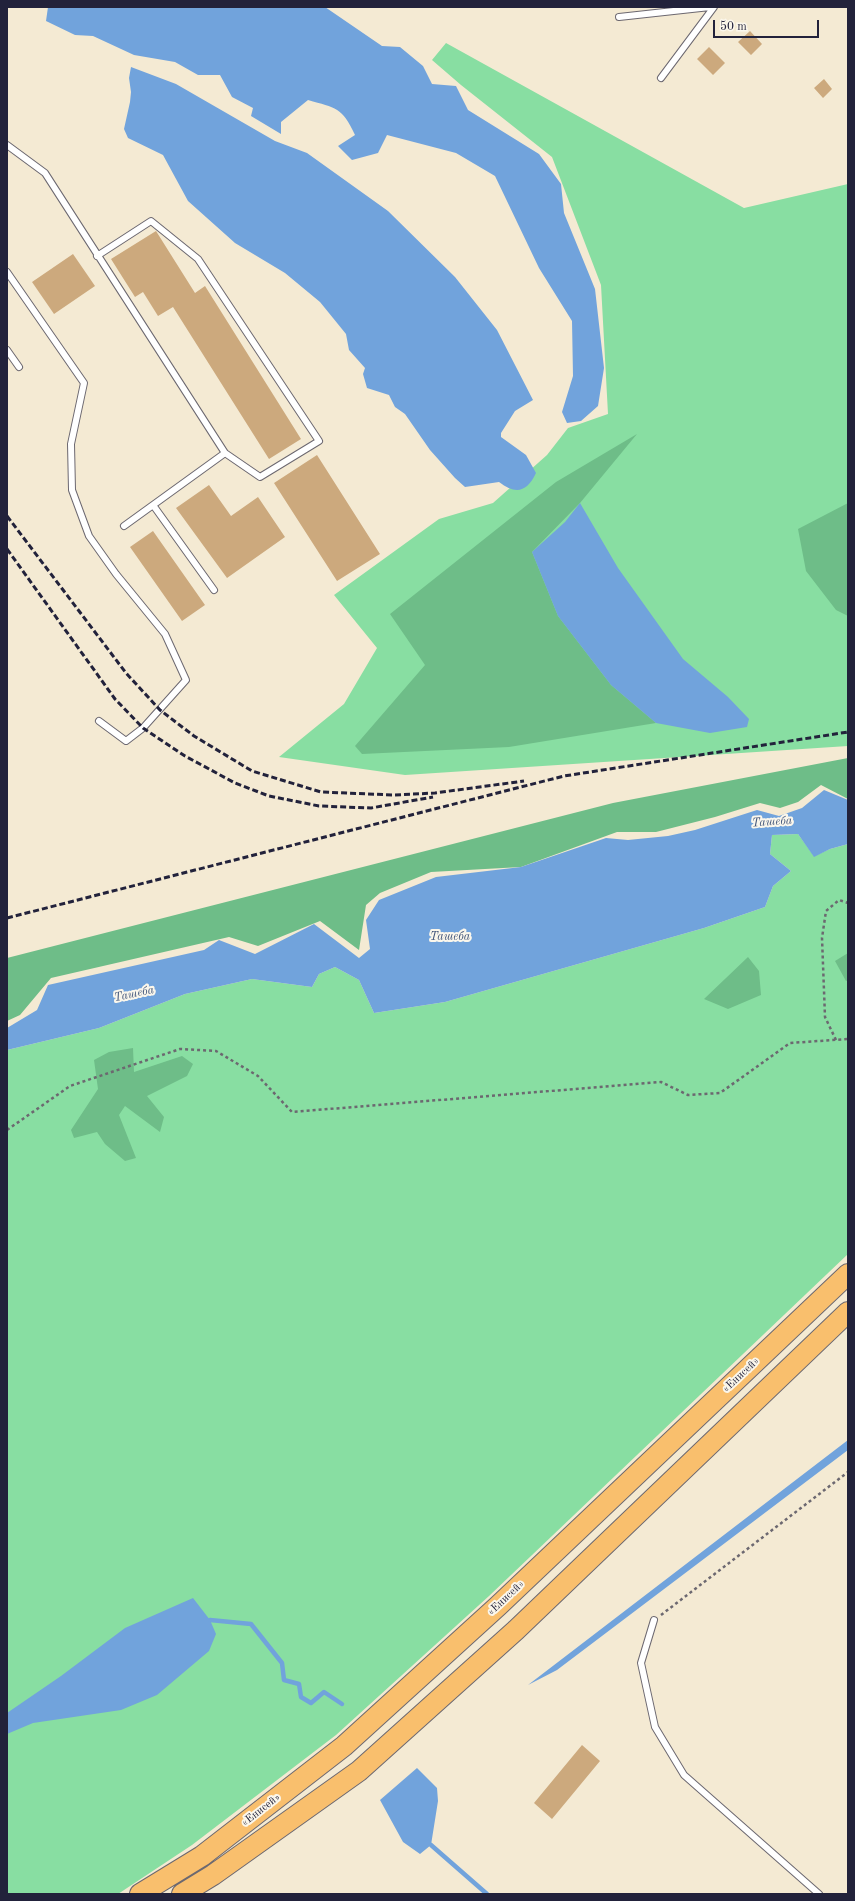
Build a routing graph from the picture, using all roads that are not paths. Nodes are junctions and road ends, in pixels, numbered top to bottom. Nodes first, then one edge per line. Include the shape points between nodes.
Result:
1 (710, 7) edge
2 (714, 7) edge
3 (619, 17) dead end
4 (661, 78) dead end
5 (7, 145) edge
6 (98, 256) junction
7 (7, 272) edge
8 (7, 350) edge
9 (19, 367) dead end
10 (225, 453) junction
11 (153, 505) junction
12 (124, 526) dead end
13 (214, 590) dead end
14 (99, 721) dead end
15 (848, 1274) edge
16 (848, 1312) edge
17 (654, 1620) road end
18 (140, 1894) edge
19 (182, 1894) edge
20 (819, 1894) edge

1 - 3 lane
2 - 4 lane
5 - 6 lane via 45,173
6 - 10 lane
6 - 10 lane via 152,221 198,258 319,441 260,477
7 - 14 lane via 84,383 71,444 72,490 90,536 116,574 165,634 186,680 143,728 126,741
8 - 9 lane
10 - 11 lane
11 - 12 lane
11 - 13 lane
15 - 18 highway, «Енисей» via 498,1606 344,1746 202,1856
16 - 19 highway via 516,1630 358,1770 213,1875
17 - 20 lane via 641,1663 656,1727 684,1775

